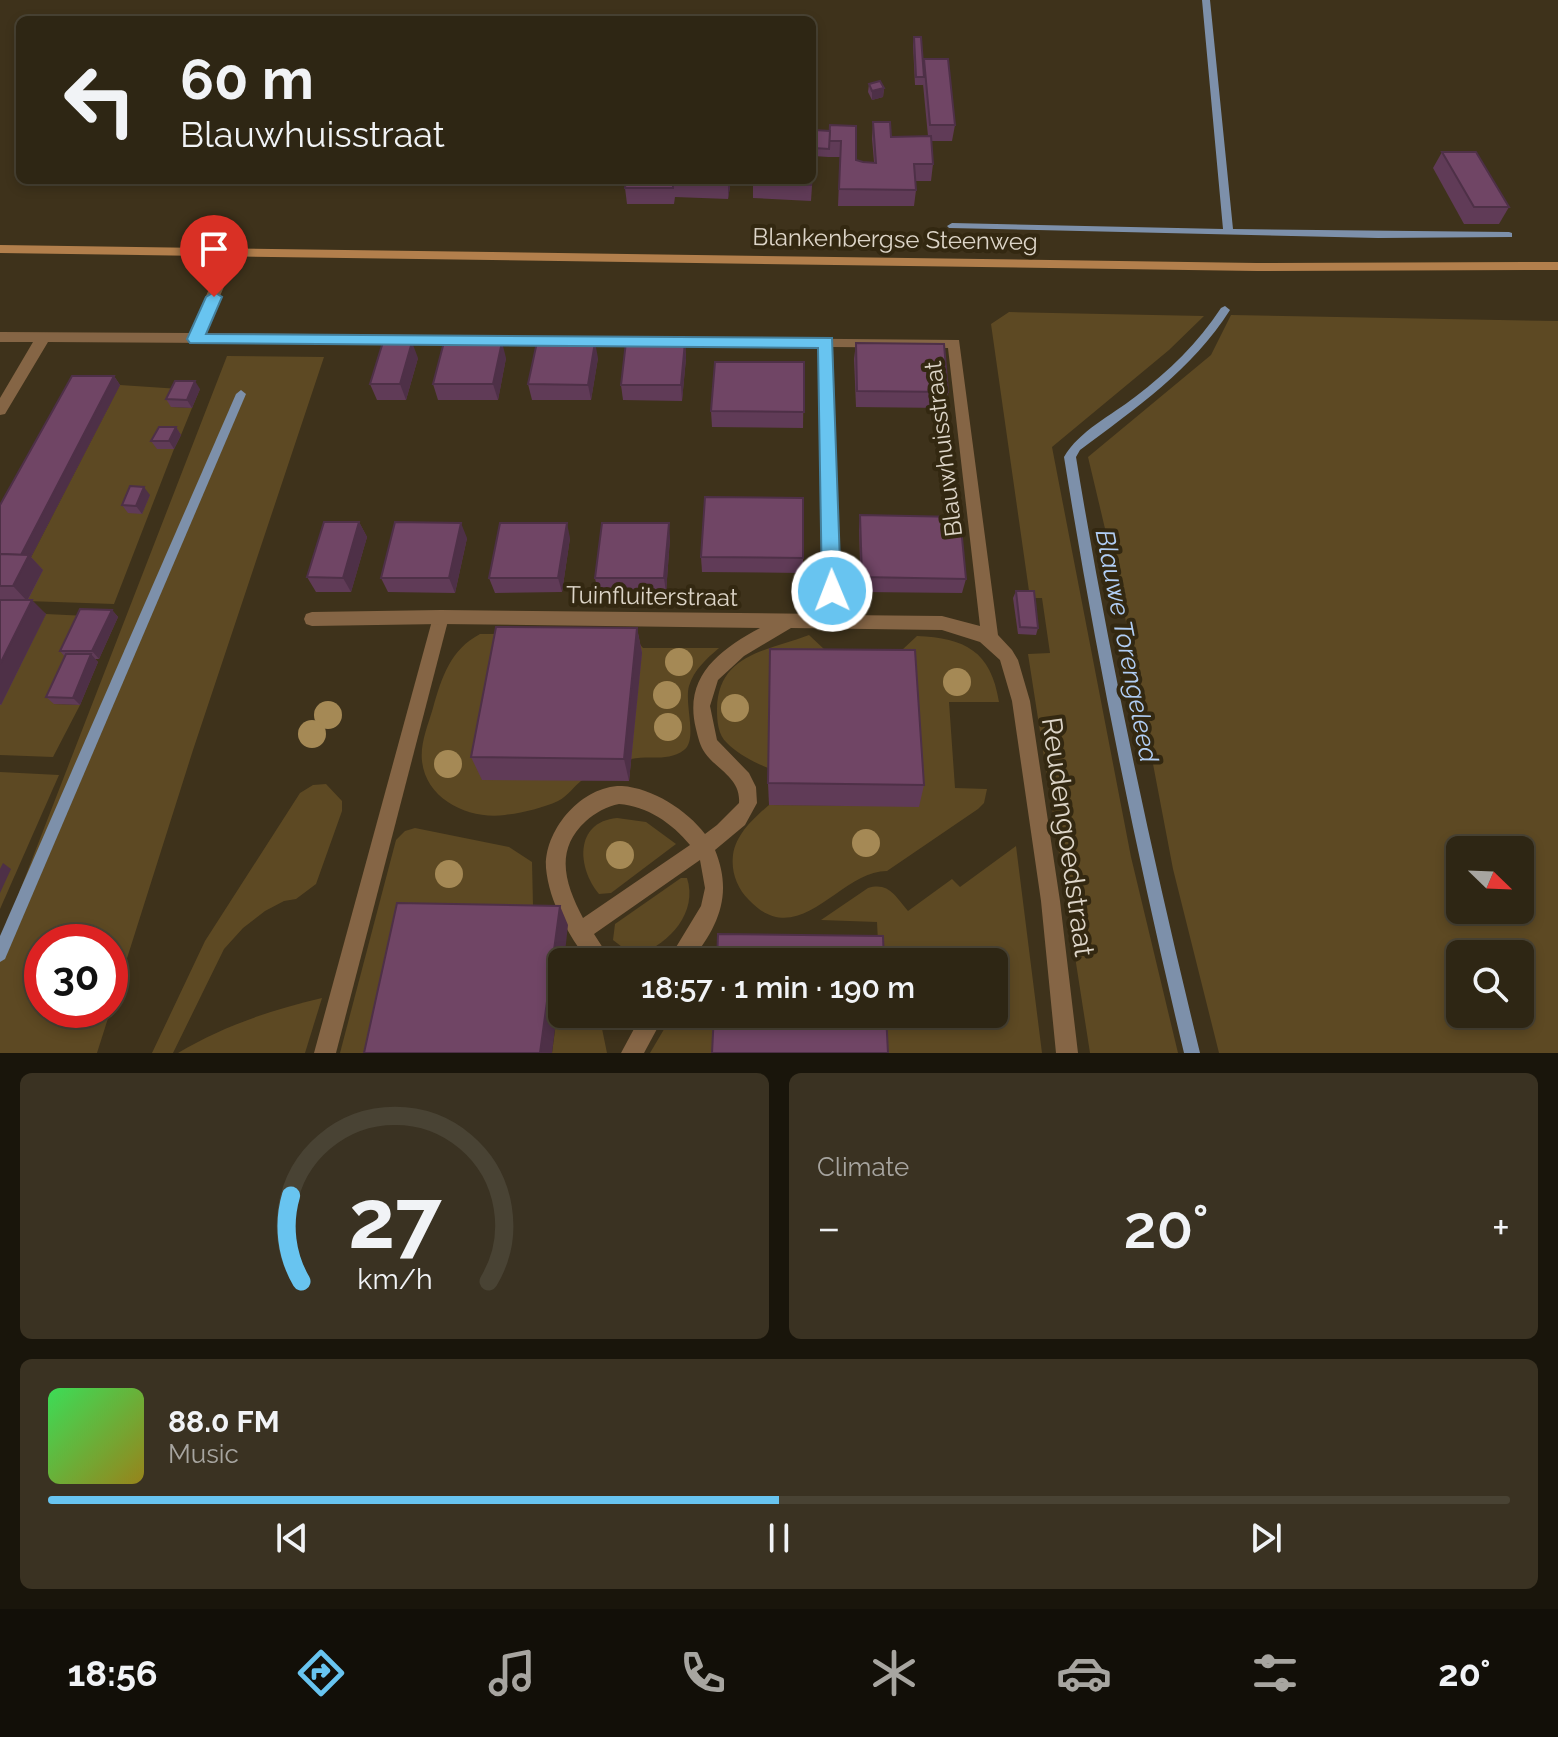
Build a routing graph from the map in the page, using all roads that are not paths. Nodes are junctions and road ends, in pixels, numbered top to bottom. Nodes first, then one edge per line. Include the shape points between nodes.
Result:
1 (0, 249) edge
2 (232, 252) junction
3 (1558, 266) edge
4 (0, 337) edge
5 (43, 338) junction
6 (195, 339) junction
7 (826, 342) junction
8 (0, 410) edge
9 (441, 617) junction
10 (312, 619) dead end
11 (790, 622) junction
12 (833, 622) junction
13 (990, 638) junction
14 (703, 844) junction
15 (580, 932) junction
16 (592, 948) edge
17 (690, 948) edge
18 (646, 1028) edge
19 (325, 1053) edge
20 (632, 1053) edge
21 (1067, 1053) edge

1 - 2 main road, Blankenbergse Steenweg
2 - 3 main road, Blankenbergse Steenweg via 1257,267
2 - 6 street
4 - 5 street, Blauwhuisstraat
5 - 6 street, Blauwhuisstraat
5 - 8 street
6 - 7 street, Blauwhuisstraat
7 - 12 street
7 - 13 street, Blauwhuisstraat via 954,343
9 - 10 street, Tuinfluiterstraat
9 - 11 street, Tuinfluiterstraat
9 - 19 street
11 - 12 street, Tuinfluiterstraat
11 - 14 street via 732,653 704,685 702,717 709,745 748,792 744,811
12 - 13 street, Tuinfluiterstraat via 942,623
13 - 21 street, Reudengoedstraat via 1016,676
14 - 15 street
14 - 15 street via 652,803 620,795 585,810 566,828 554,857 555,873
14 - 17 street via 717,889 709,917
15 - 16 street
18 - 20 street

